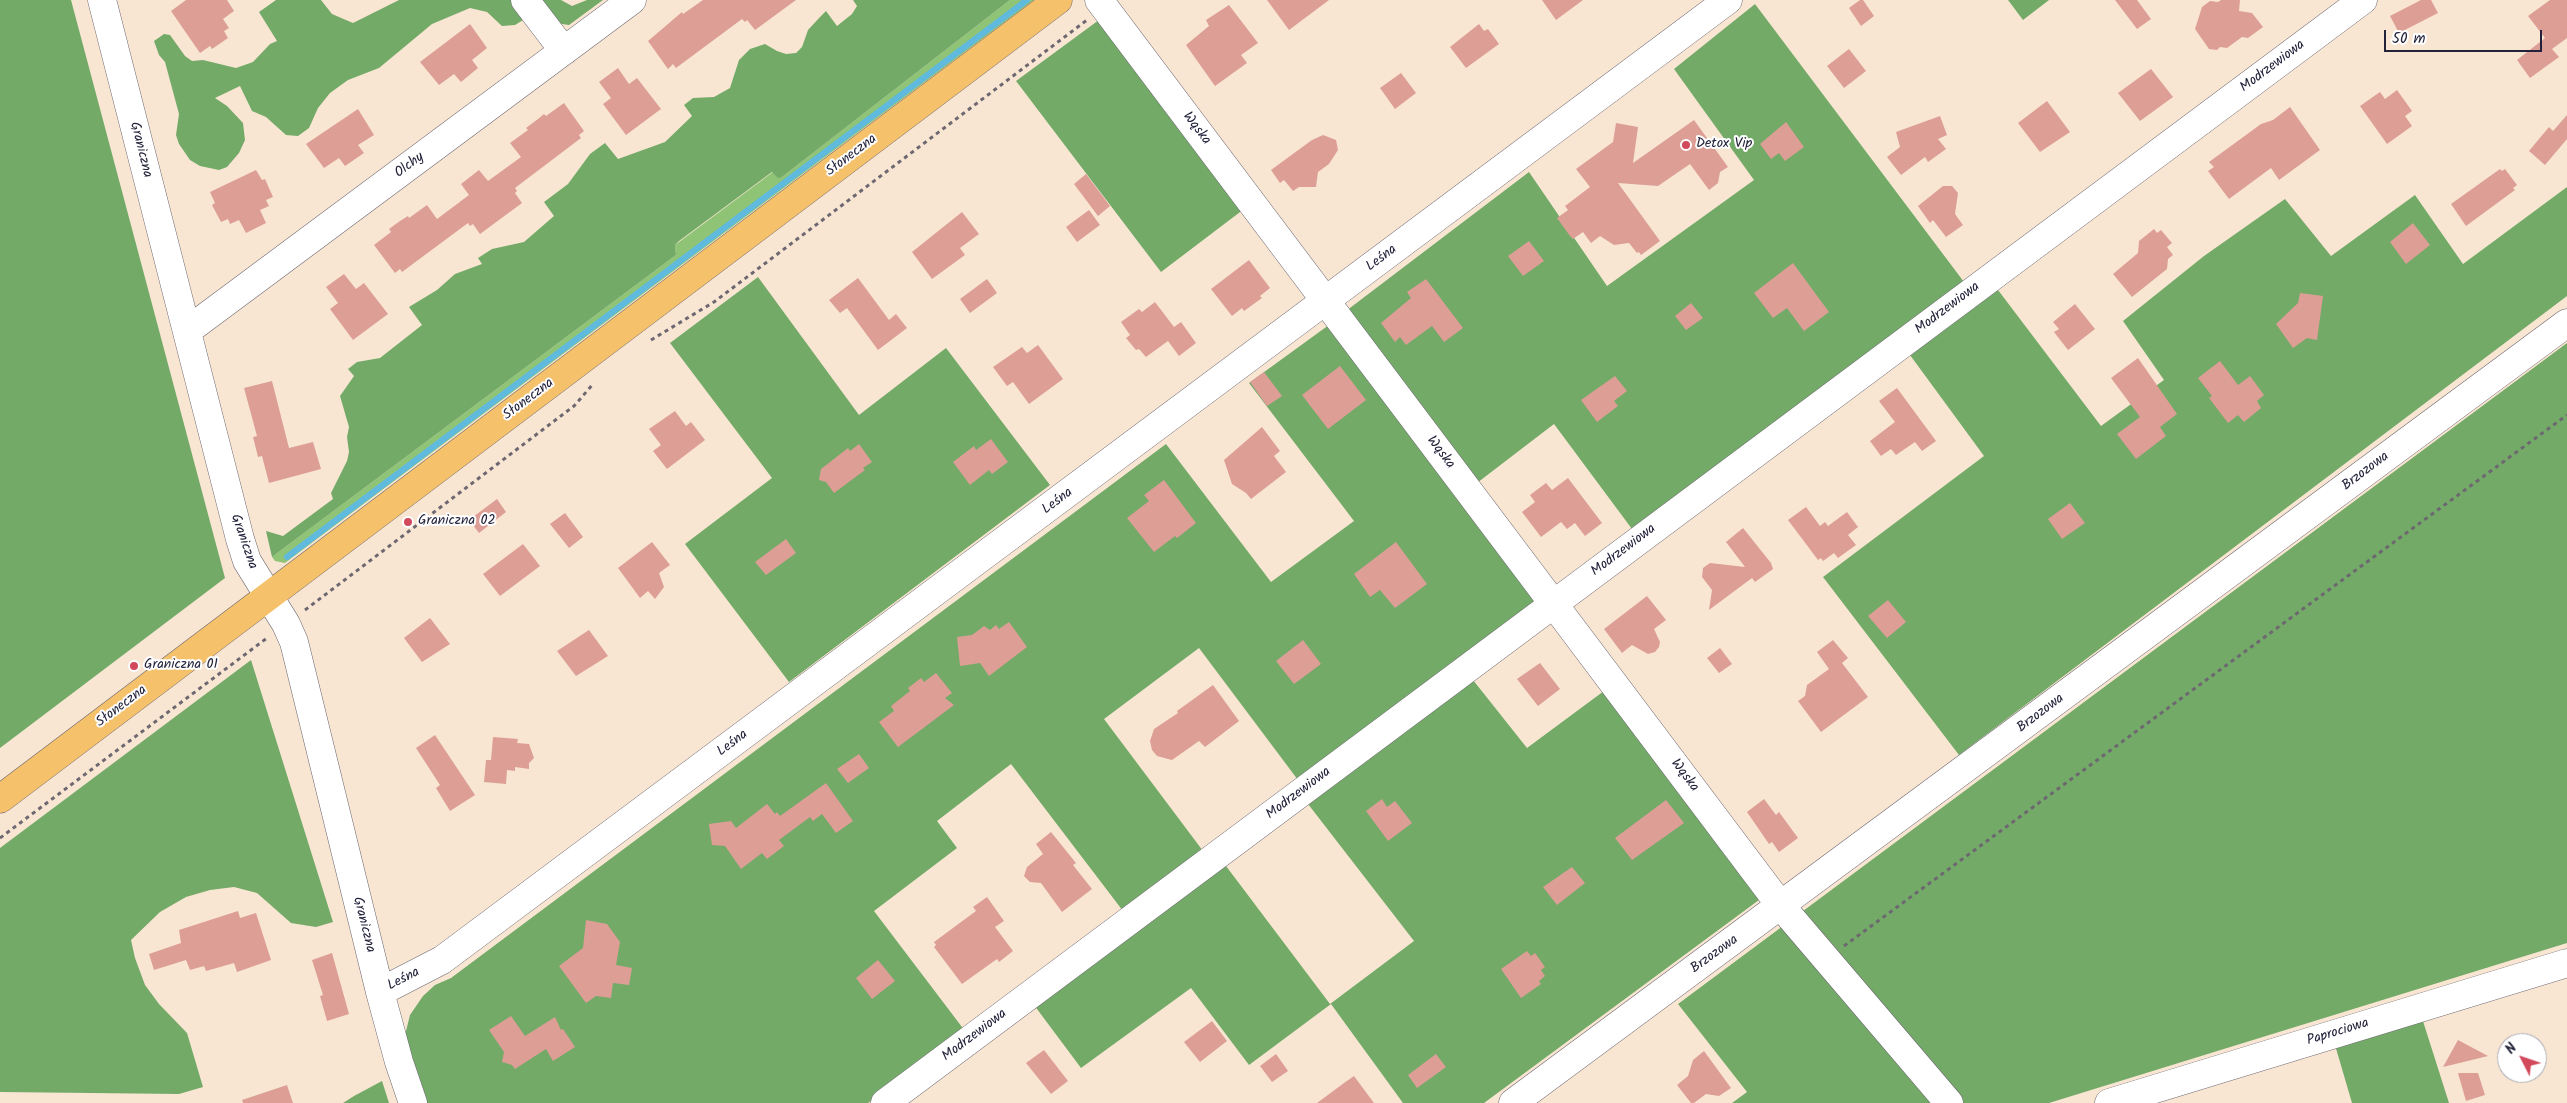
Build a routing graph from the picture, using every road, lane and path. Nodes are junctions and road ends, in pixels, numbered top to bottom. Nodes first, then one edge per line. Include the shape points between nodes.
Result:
1 (102, 0) edge
2 (525, 0) edge
3 (632, 0) edge
4 (1058, 0) edge
5 (1728, 0) edge
6 (2362, 0) edge
7 (1101, 4) edge
8 (564, 51) junction
9 (1326, 300) junction
10 (2567, 323) edge
11 (187, 331) junction
12 (649, 342) dead end
13 (602, 377) dead end
14 (2567, 415) edge
15 (269, 597) junction
16 (1554, 604) junction
17 (286, 624) junction
18 (0, 799) edge
19 (0, 838) edge
20 (1781, 906) junction
21 (1826, 958) junction
22 (2567, 963) edge
23 (380, 992) junction
24 (413, 1103) edge
25 (885, 1103) edge
26 (1513, 1103) edge
27 (1949, 1103) edge
28 (2109, 1103) edge

1 - 11 street, Graniczna
2 - 8 street
3 - 8 street, Olchy
4 - 15 main road, Słoneczna
5 - 9 street, Leśna
6 - 16 street, Modrzewiowa
7 - 9 street, Wąska
7 - 12 path via 714,302
8 - 11 street, Olchy
9 - 16 street, Wąska
9 - 23 street, Leśna via 442,960
10 - 20 street, Brzozowa
11 - 15 street, Graniczna via 244,554
13 - 17 path via 574,406
14 - 21 path
15 - 17 street, Graniczna
15 - 18 main road, Słoneczna
16 - 20 street, Wąska
16 - 25 street, Modrzewiowa
17 - 19 path
17 - 23 street, Graniczna via 294,642
20 - 21 street, Wąska
20 - 26 street, Brzozowa
21 - 27 street, Wąska
22 - 28 street, Paprociowa
23 - 24 street, Graniczna

